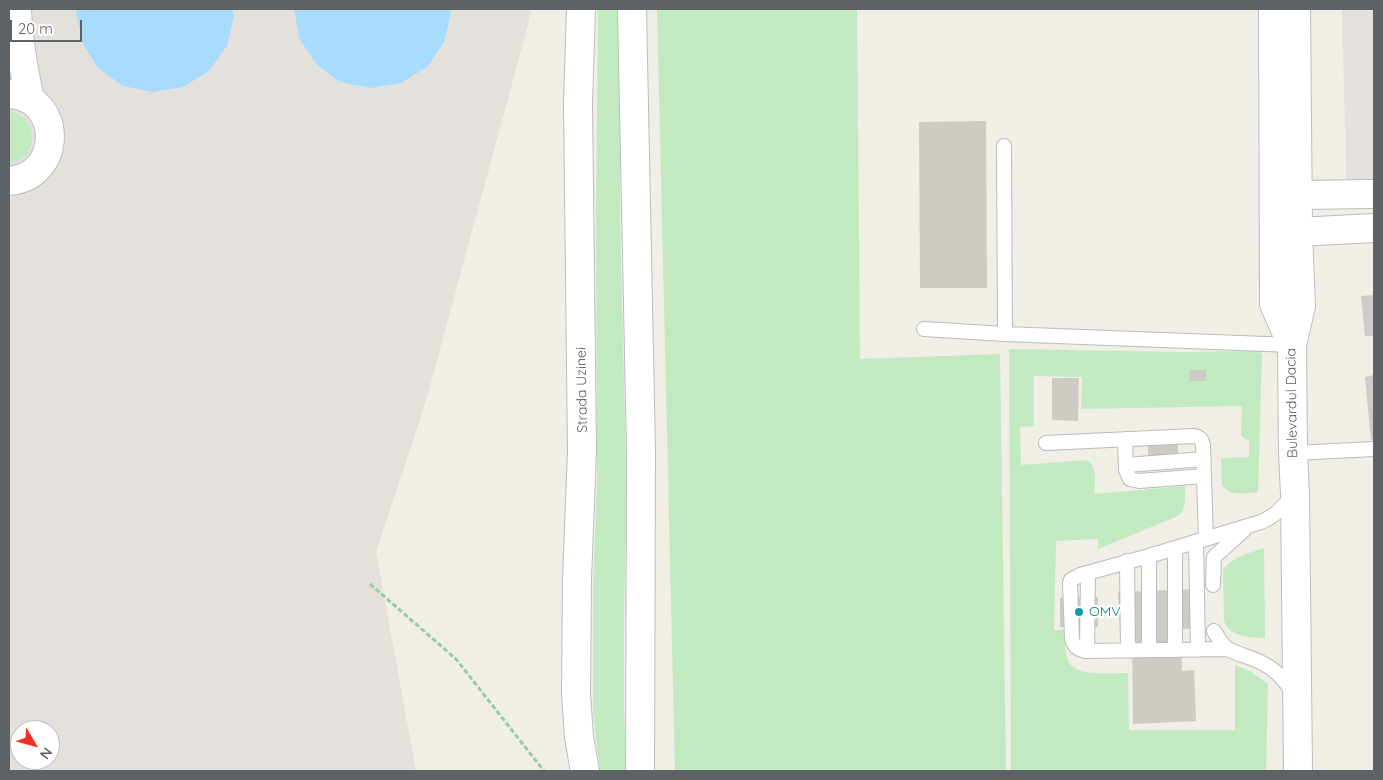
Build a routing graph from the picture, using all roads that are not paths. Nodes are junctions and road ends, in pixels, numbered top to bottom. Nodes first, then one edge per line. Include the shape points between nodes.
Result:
1 (17, 9) edge
2 (581, 9) edge
3 (632, 9) edge
4 (1273, 9) edge
5 (1296, 9) edge
6 (20, 97) edge
7 (1004, 146) dead end
8 (9, 181) edge
9 (1374, 194) edge
10 (1298, 196) junction
11 (1374, 228) edge
12 (1298, 232) junction
13 (924, 329) dead end
14 (1005, 334) junction
15 (1292, 345) junction
16 (1125, 439) junction
17 (1046, 443) dead end
18 (1374, 449) edge
19 (1293, 453) junction
20 (1204, 459) junction
21 (1126, 465) junction
22 (1204, 476) junction
23 (1296, 494) junction
24 (1246, 527) junction
25 (1201, 540) junction
26 (1175, 548) junction
27 (1149, 556) junction
28 (1127, 561) junction
29 (1213, 585) dead end
30 (1214, 631) dead end
31 (1228, 649) junction
32 (1128, 650) junction
33 (1149, 650) junction
34 (1175, 650) junction
35 (1198, 650) junction
36 (1298, 700) junction
37 (585, 771) edge
38 (640, 771) edge
39 (1298, 771) edge

1 - 6 street via 22,61
2 - 37 street, Strada Uzinei via 578,113 582,451 576,694 578,737
3 - 38 street via 641,451
4 - 15 street, Bulevardul Dacia via 1274,304
5 - 10 street
6 - 8 street via 41,110 51,138 42,165 31,174
7 - 14 lane
9 - 10 street
10 - 12 street
11 - 12 street
12 - 15 street via 1301,306
13 - 14 lane
14 - 15 lane
15 - 19 street, Bulevardul Dacia
16 - 17 lane
16 - 20 lane via 1194,436 1202,440
16 - 21 lane
18 - 19 lane
19 - 23 street, Bulevardul Dacia
20 - 21 lane
20 - 22 lane
21 - 22 lane via 1130,479 1139,482
22 - 25 lane
23 - 24 lane via 1272,517
23 - 36 street, Bulevardul Dacia
24 - 25 lane
24 - 29 lane via 1214,557
25 - 26 lane
25 - 35 lane
26 - 27 lane
26 - 34 lane
27 - 28 lane
27 - 33 lane
28 - 32 lane
28 - 32 lane via 1088,573 1087,651
30 - 31 lane
31 - 35 lane
31 - 36 lane via 1270,667 1281,676
32 - 33 lane
33 - 34 lane
34 - 35 lane
36 - 39 street, Bulevardul Dacia

